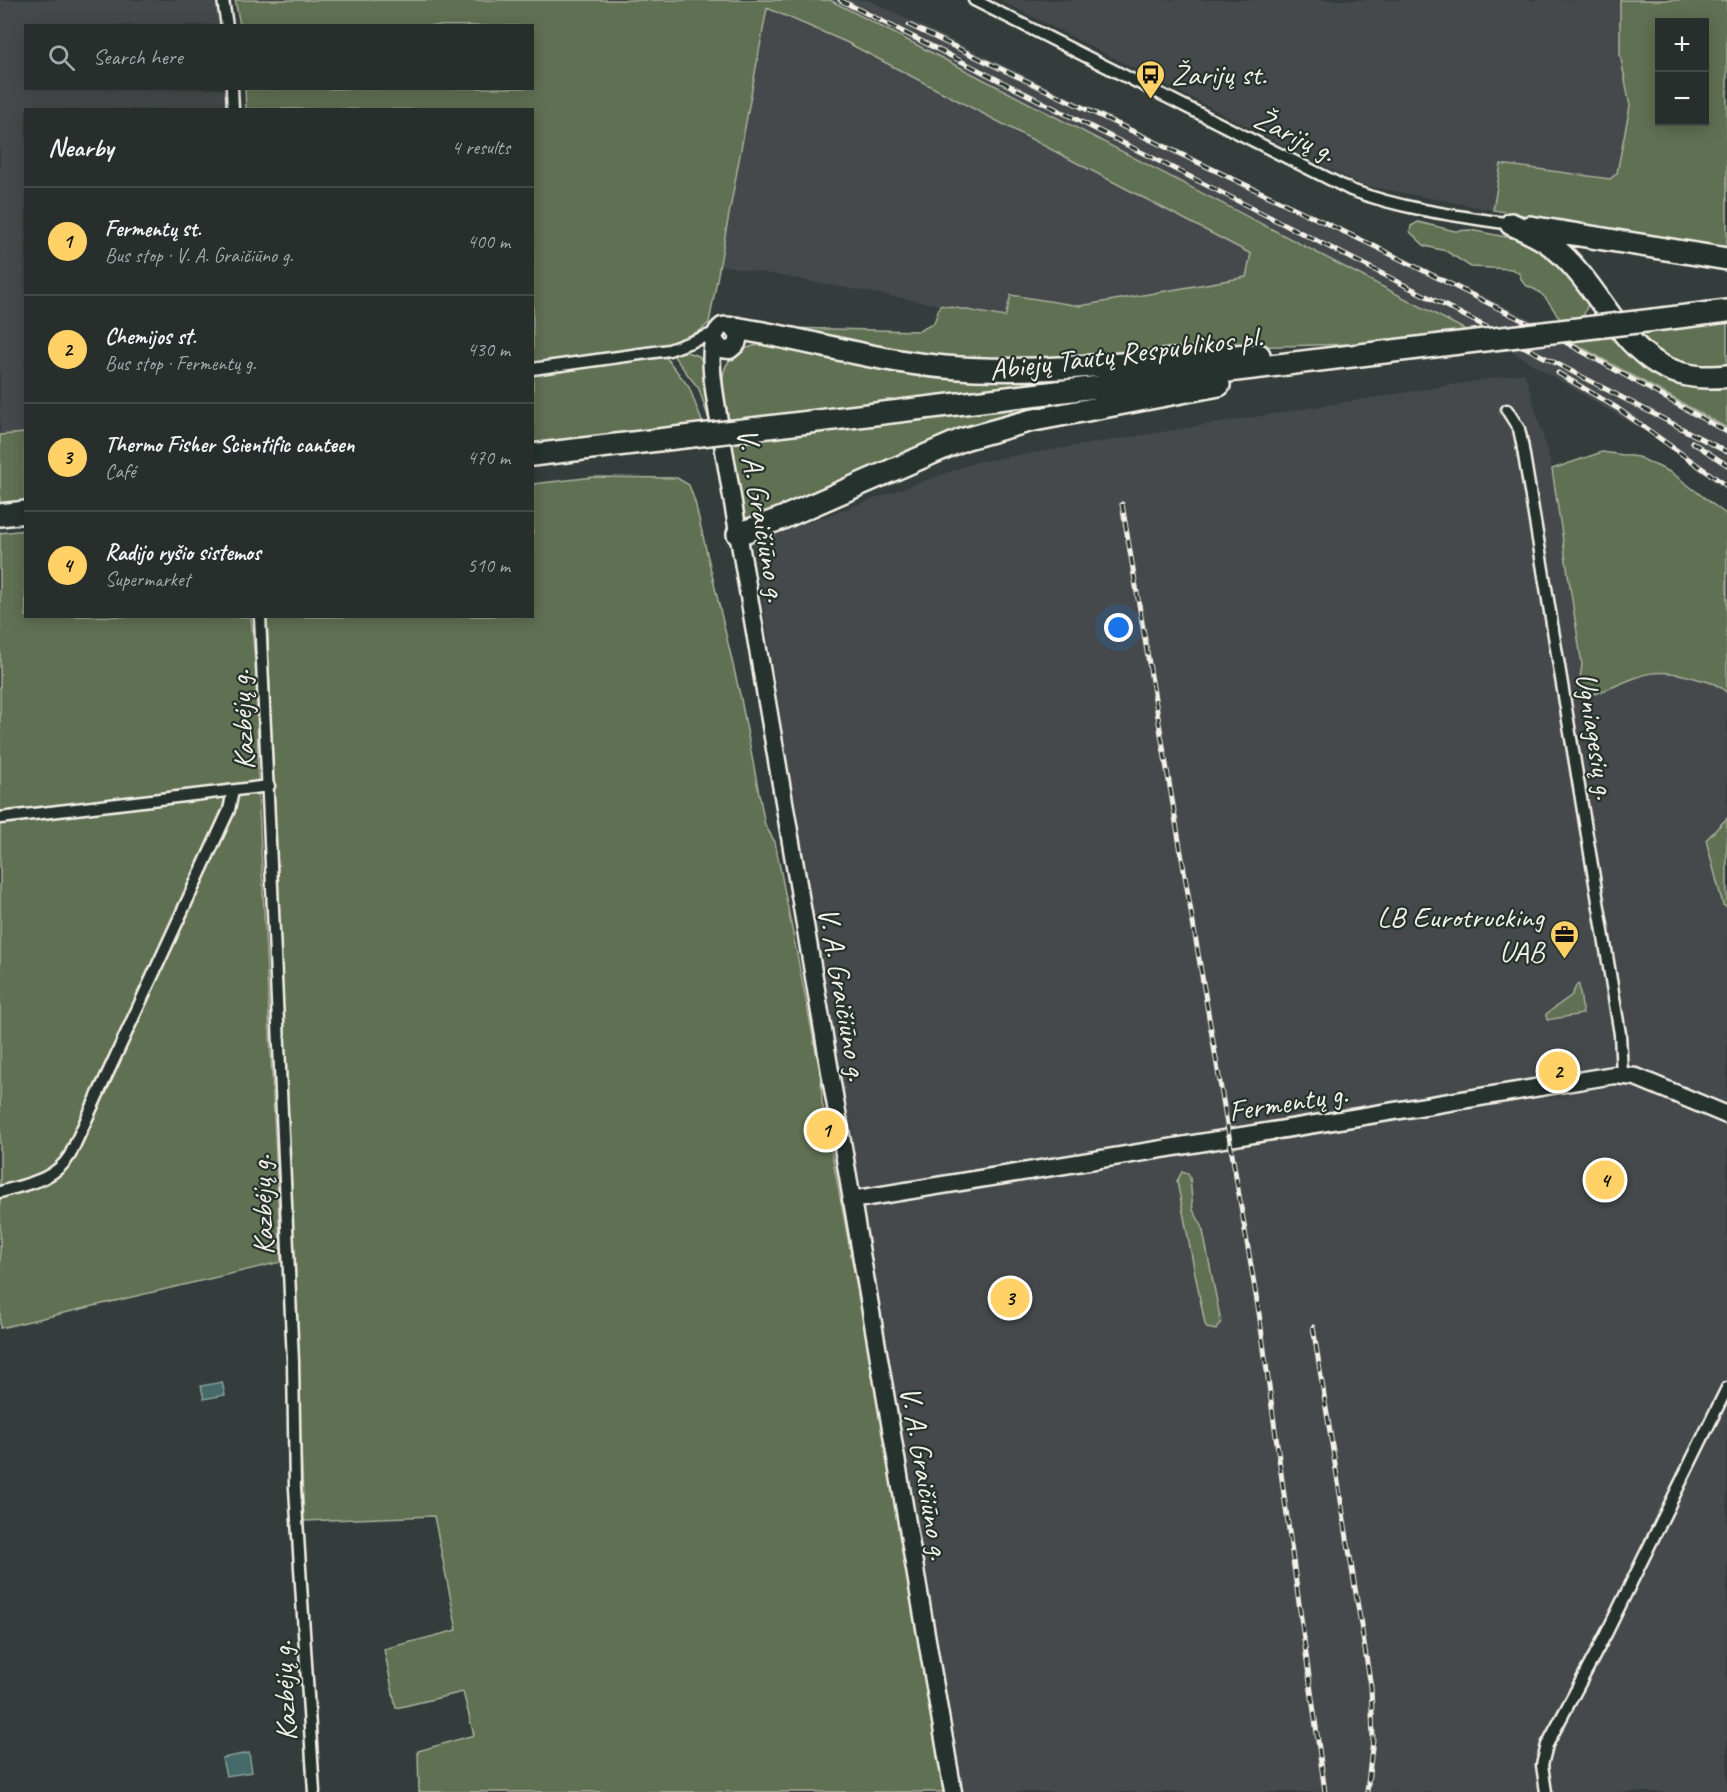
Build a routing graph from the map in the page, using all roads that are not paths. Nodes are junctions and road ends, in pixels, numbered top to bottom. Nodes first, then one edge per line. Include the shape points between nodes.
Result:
1 (223, 0) edge
2 (975, 0) edge
3 (227, 24) edge
4 (232, 90) edge
5 (233, 108) edge
6 (1511, 224) junction
7 (1583, 237) junction
8 (1727, 259) edge
9 (1570, 264) junction
10 (1727, 311) edge
11 (721, 342) junction
12 (685, 346) junction
13 (1350, 357) junction
14 (1323, 360) junction
15 (534, 369) edge
16 (1727, 376) edge
17 (1507, 410) dead end
18 (534, 455) edge
19 (24, 512) edge
20 (0, 515) edge
21 (24, 520) edge
22 (0, 523) edge
23 (738, 534) junction
24 (260, 618) edge
25 (269, 786) junction
26 (233, 791) junction
27 (0, 818) edge
28 (1622, 1074) junction
29 (1727, 1115) edge
30 (0, 1192) edge
31 (851, 1200) junction
32 (1727, 1388) edge
33 (314, 1792) edge
34 (953, 1792) edge
35 (1546, 1792) edge

1 - 3 street
2 - 6 street, Žarijų g. via 1351,190 1426,210
4 - 5 street
6 - 7 highway
6 - 9 highway via 1543,240
7 - 8 highway
7 - 9 highway via 1569,248
9 - 16 highway via 1638,351 1677,372 1704,378
10 - 13 highway, Abiejų Tautų Respublikos pl., bridge
11 - 12 street
11 - 12 street
11 - 13 highway via 971,368 1033,369 1253,355
11 - 23 main road, V. A. Graičiūno g. via 715,383
12 - 15 street
13 - 14 highway, Abiejų Tautų Respublikos pl.
14 - 18 highway, Abiejų Tautų Respublikos pl., bridge
14 - 23 highway via 1255,378 997,429 926,453
17 - 28 street, Ugniagesių g. via 1519,429 1524,454 1619,1032
19 - 20 highway
21 - 22 highway
23 - 31 main road, V. A. Graičiūno g.
24 - 25 street, Kazbėjų g.
25 - 26 street
25 - 33 street, Kazbėjų g. via 295,1488
26 - 27 street
26 - 30 street via 229,810 62,1169
28 - 29 main road, Fermentų g.
28 - 31 main road, Fermentų g.
31 - 34 main road, V. A. Graičiūno g.
32 - 35 street via 1547,1745 1542,1765

